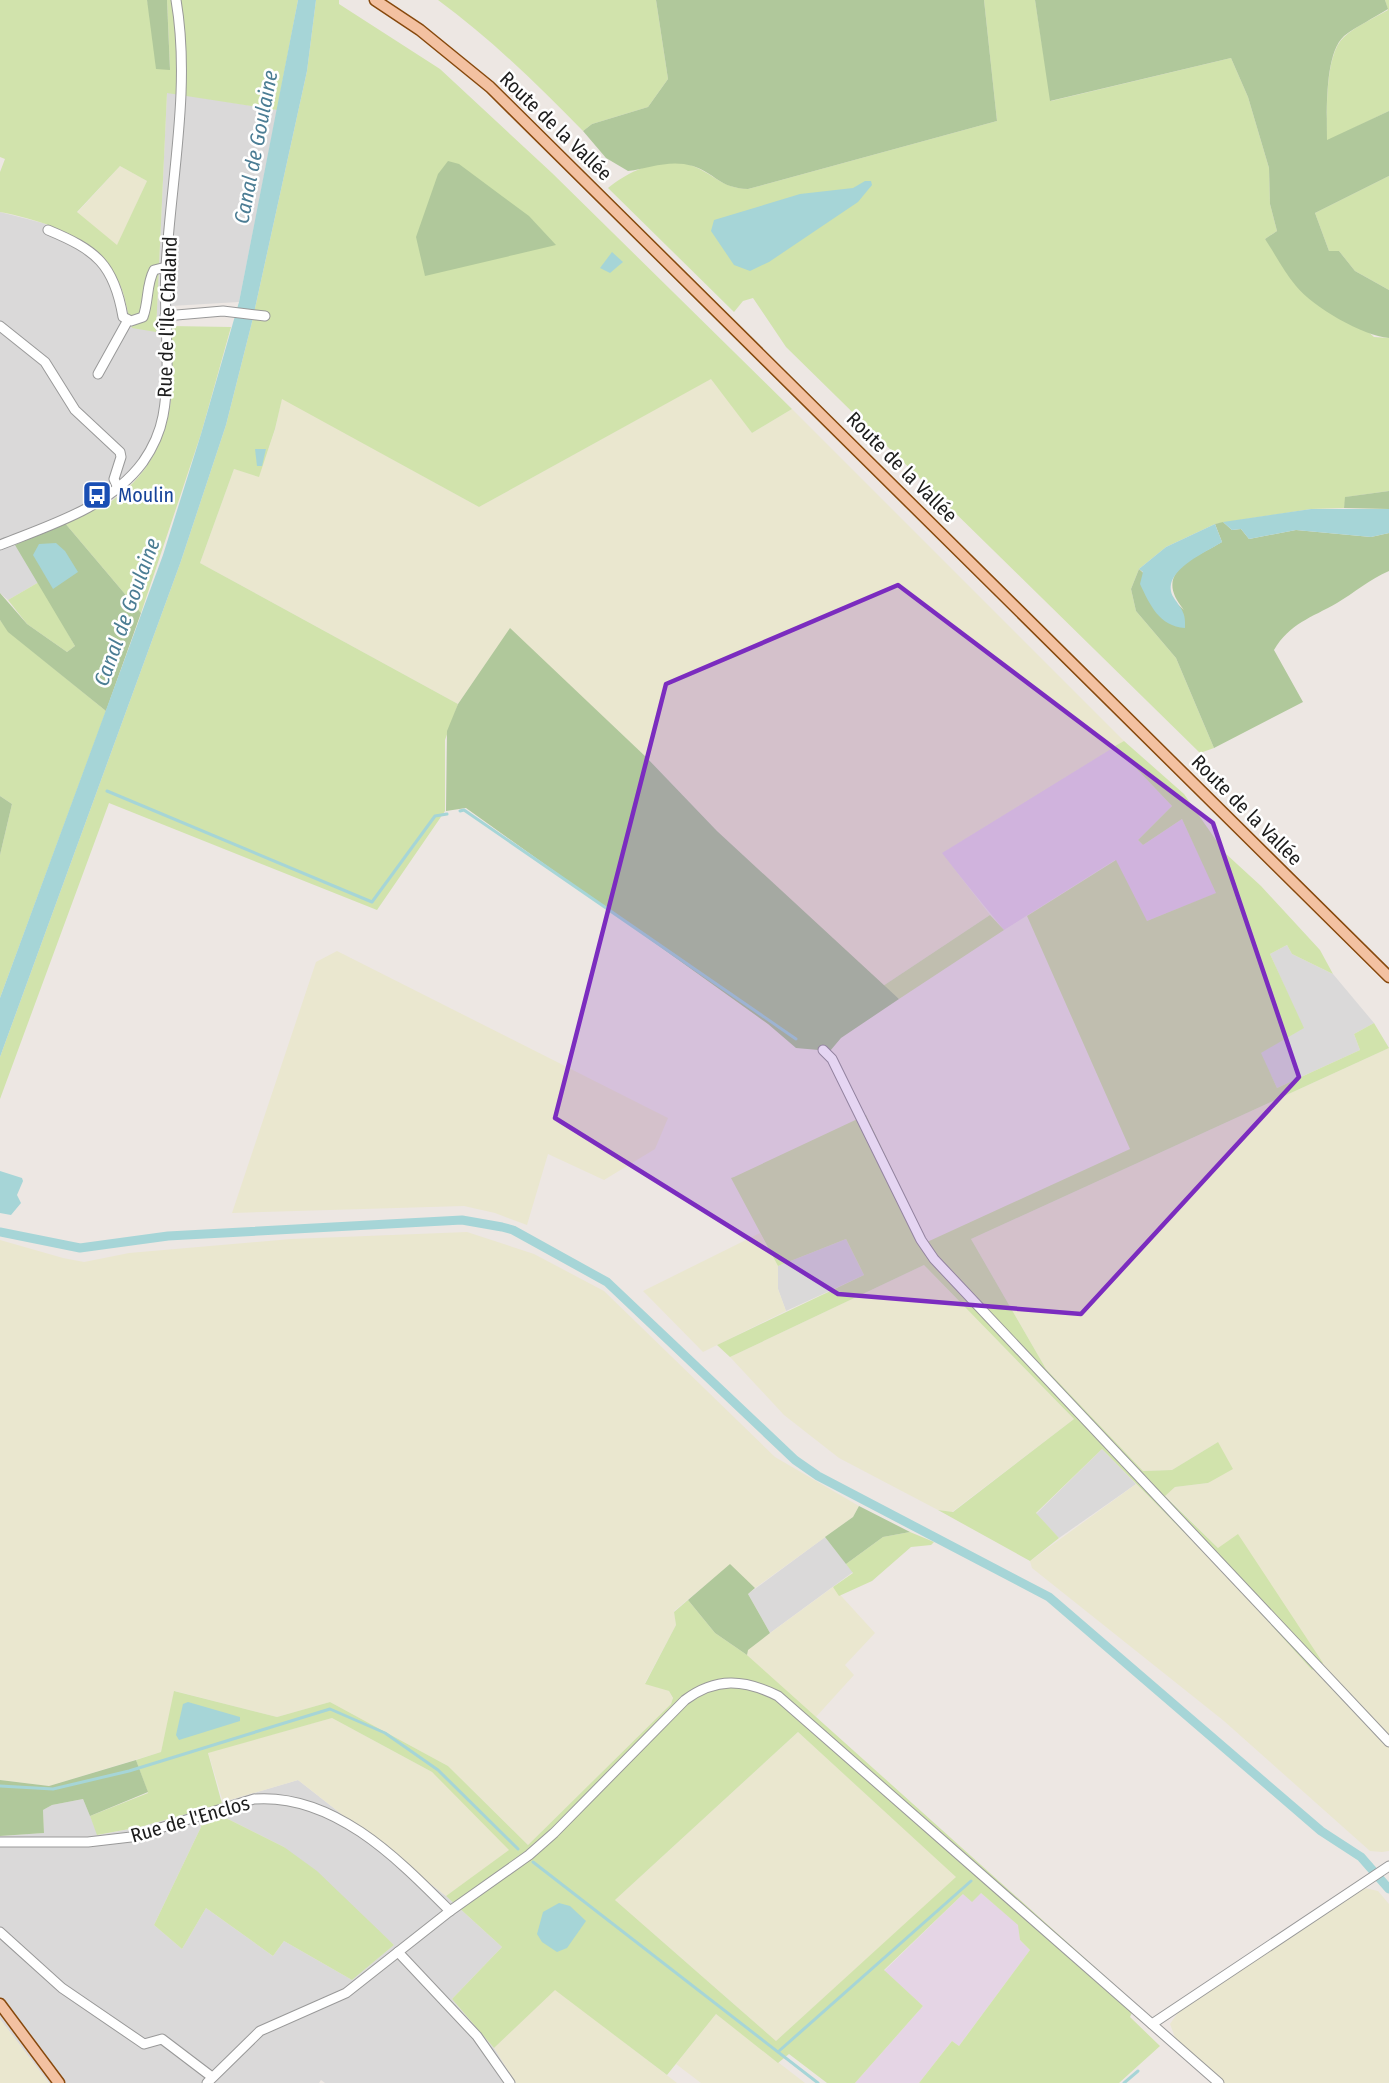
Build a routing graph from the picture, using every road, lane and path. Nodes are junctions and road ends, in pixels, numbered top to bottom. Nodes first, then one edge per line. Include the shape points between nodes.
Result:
1 (176, 0) edge
2 (375, 0) edge
3 (48, 230) dead end
4 (166, 267) junction
5 (262, 315) dead end
6 (165, 316) junction
7 (128, 320) junction
8 (0, 326) edge
9 (98, 374) dead end
10 (118, 488) junction
11 (0, 545) edge
12 (1389, 977) edge
13 (823, 1050) dead end
14 (1389, 1742) edge
15 (0, 1842) edge
16 (1389, 1866) edge
17 (450, 1911) junction
18 (0, 1932) edge
19 (398, 1952) junction
20 (0, 2004) edge
21 (1152, 2024) junction
22 (209, 2080) edge
23 (59, 2083) edge
24 (510, 2083) edge
25 (1219, 2083) edge

1 - 4 street, Rue de l'Île Chaland via 180,84
2 - 12 main road, Route de la Vallée via 420,30 490,87
3 - 7 street via 92,252 117,285 123,317
4 - 6 street, Rue de l'Île Chaland
4 - 7 street via 154,270 148,280 148,304 143,318
5 - 6 street via 223,312
6 - 10 street, Rue de l'Île Chaland via 166,388 162,418 149,452
7 - 9 street
8 - 10 street via 50,367 75,410 120,452 114,479
10 - 11 street, Rue de l'Île Chaland via 90,507
13 - 14 street via 832,1059 934,1259
15 - 17 street, Rue de l'Enclos via 88,1842 132,1837 254,1799 273,1797 349,1823 416,1876
16 - 21 street
17 - 19 street
17 - 21 street via 554,1833 685,1700 699,1690 734,1681 778,1696
18 - 22 street via 62,1988 144,2044 162,2040
19 - 22 street via 329,2003 260,2031
19 - 24 street via 477,2036
20 - 23 main road
21 - 25 street

